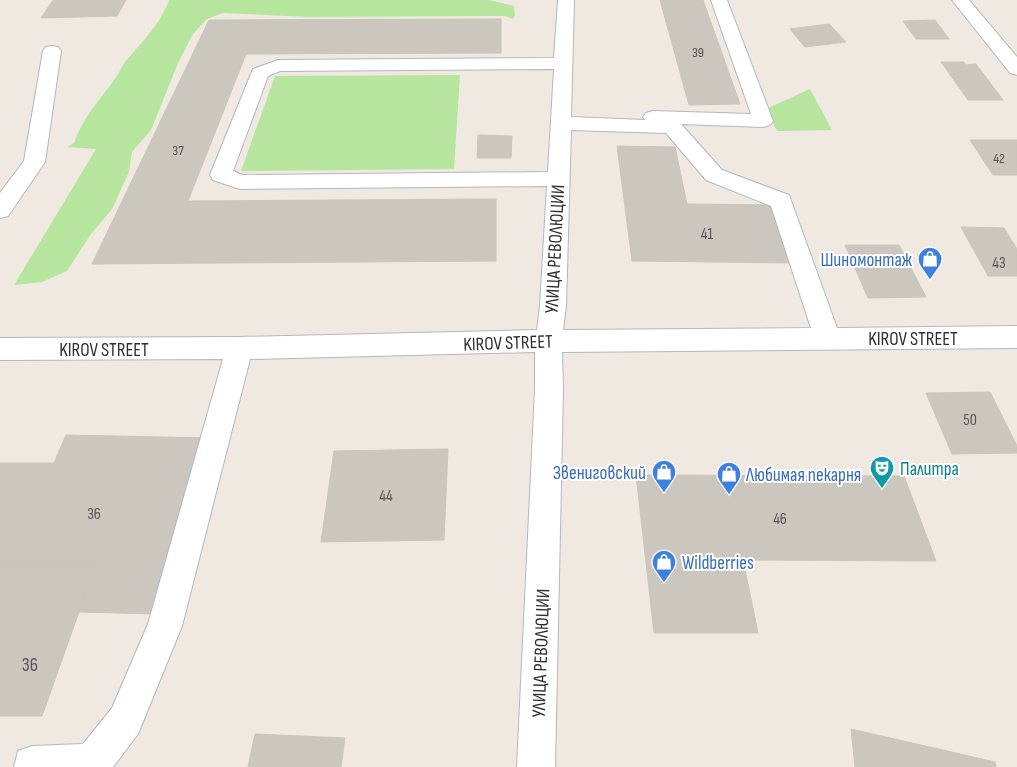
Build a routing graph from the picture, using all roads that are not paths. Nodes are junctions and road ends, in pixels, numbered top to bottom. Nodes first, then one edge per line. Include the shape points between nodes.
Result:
1 (566, 0) edge
2 (719, 0) edge
3 (960, 0) edge
4 (52, 51) dead end
5 (564, 63) junction
6 (1017, 69) edge
7 (561, 119) junction
8 (558, 179) junction
9 (0, 210) edge
10 (1017, 337) edge
11 (828, 339) junction
12 (548, 340) junction
13 (240, 348) junction
14 (0, 349) edge
15 (32, 765) dead end
16 (536, 767) edge

1 - 5 street, УЛИЦА РЕВОЛЮЦИИ
2 - 7 street via 763,121
3 - 6 street
4 - 9 street via 34,162
5 - 7 street, УЛИЦА РЕВОЛЮЦИИ
5 - 8 street via 278,66 260,74 221,174 240,182
7 - 8 street, УЛИЦА РЕВОЛЮЦИИ
7 - 11 street via 672,127 714,175 781,201
8 - 12 street, УЛИЦА РЕВОЛЮЦИИ
10 - 11 street, KIROV STREET
11 - 12 street, KIROV STREET
12 - 13 street, KIROV STREET
12 - 16 street, УЛИЦА РЕВОЛЮЦИИ
13 - 14 street, KIROV STREET
13 - 15 street via 164,626 125,721 92,763

